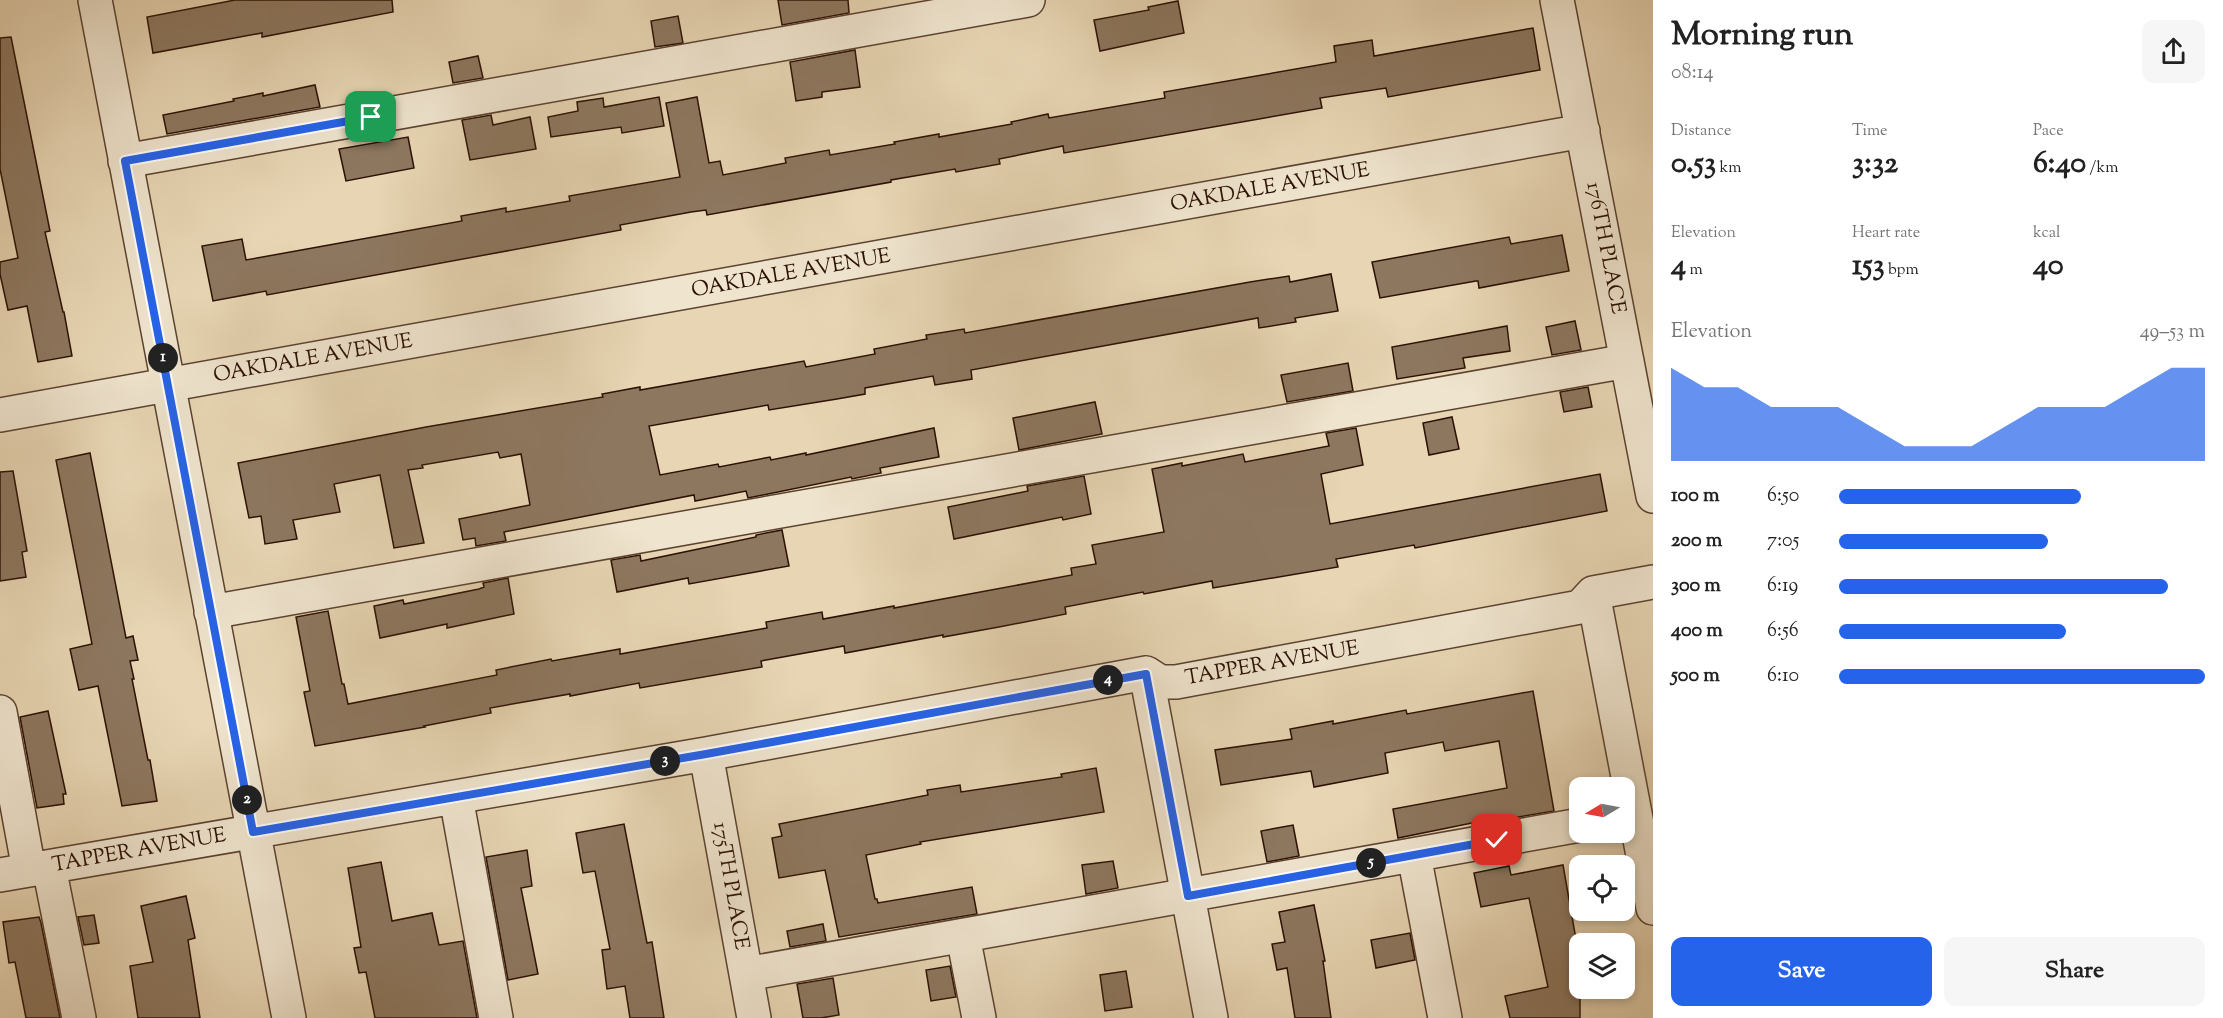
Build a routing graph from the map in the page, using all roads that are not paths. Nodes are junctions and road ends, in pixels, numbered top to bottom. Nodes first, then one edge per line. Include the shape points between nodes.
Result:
1 (94, 0) edge
2 (1028, 0) edge
3 (1557, 0) edge
4 (1583, 131) junction
5 (125, 161) junction
6 (1627, 361) junction
7 (168, 386) junction
8 (0, 415) edge
9 (1653, 496) edge
10 (1653, 582) edge
11 (1593, 593) junction
12 (211, 612) junction
13 (1146, 674) junction
14 (0, 712) edge
15 (706, 754) junction
16 (1624, 777) edge
17 (456, 797) junction
18 (1569, 827) edge
19 (253, 832) junction
20 (1635, 836) edge
21 (1414, 855) junction
22 (26, 871) edge
23 (1188, 896) junction
24 (1653, 908) edge
25 (963, 936) junction
26 (746, 974) junction
27 (79, 1018) edge
28 (289, 1018) edge
29 (496, 1018) edge
30 (754, 1018) edge
31 (979, 1018) edge
32 (1211, 1018) edge
33 (1445, 1018) edge

1 - 5 street
2 - 5 street
3 - 4 street, 176TH PLACE
4 - 6 street, 176TH PLACE
4 - 7 street, OAKDALE AVENUE
5 - 7 street
6 - 9 street, 176TH PLACE
6 - 12 street
7 - 8 street, OAKDALE AVENUE
7 - 12 street
10 - 11 street, TAPPER AVENUE
11 - 13 street, TAPPER AVENUE via 1580,607 1176,682 1160,682
11 - 16 street
12 - 19 street
13 - 15 street, TAPPER AVENUE
13 - 23 street
14 - 22 street
15 - 17 street, TAPPER AVENUE
15 - 26 street, 175TH PLACE
17 - 19 street, TAPPER AVENUE
17 - 29 street
18 - 21 street
19 - 22 street, TAPPER AVENUE
19 - 28 street
20 - 24 street
21 - 23 street
21 - 33 street
22 - 27 street
23 - 25 street
23 - 32 street
25 - 26 street
25 - 31 street
26 - 30 street, 175TH PLACE

